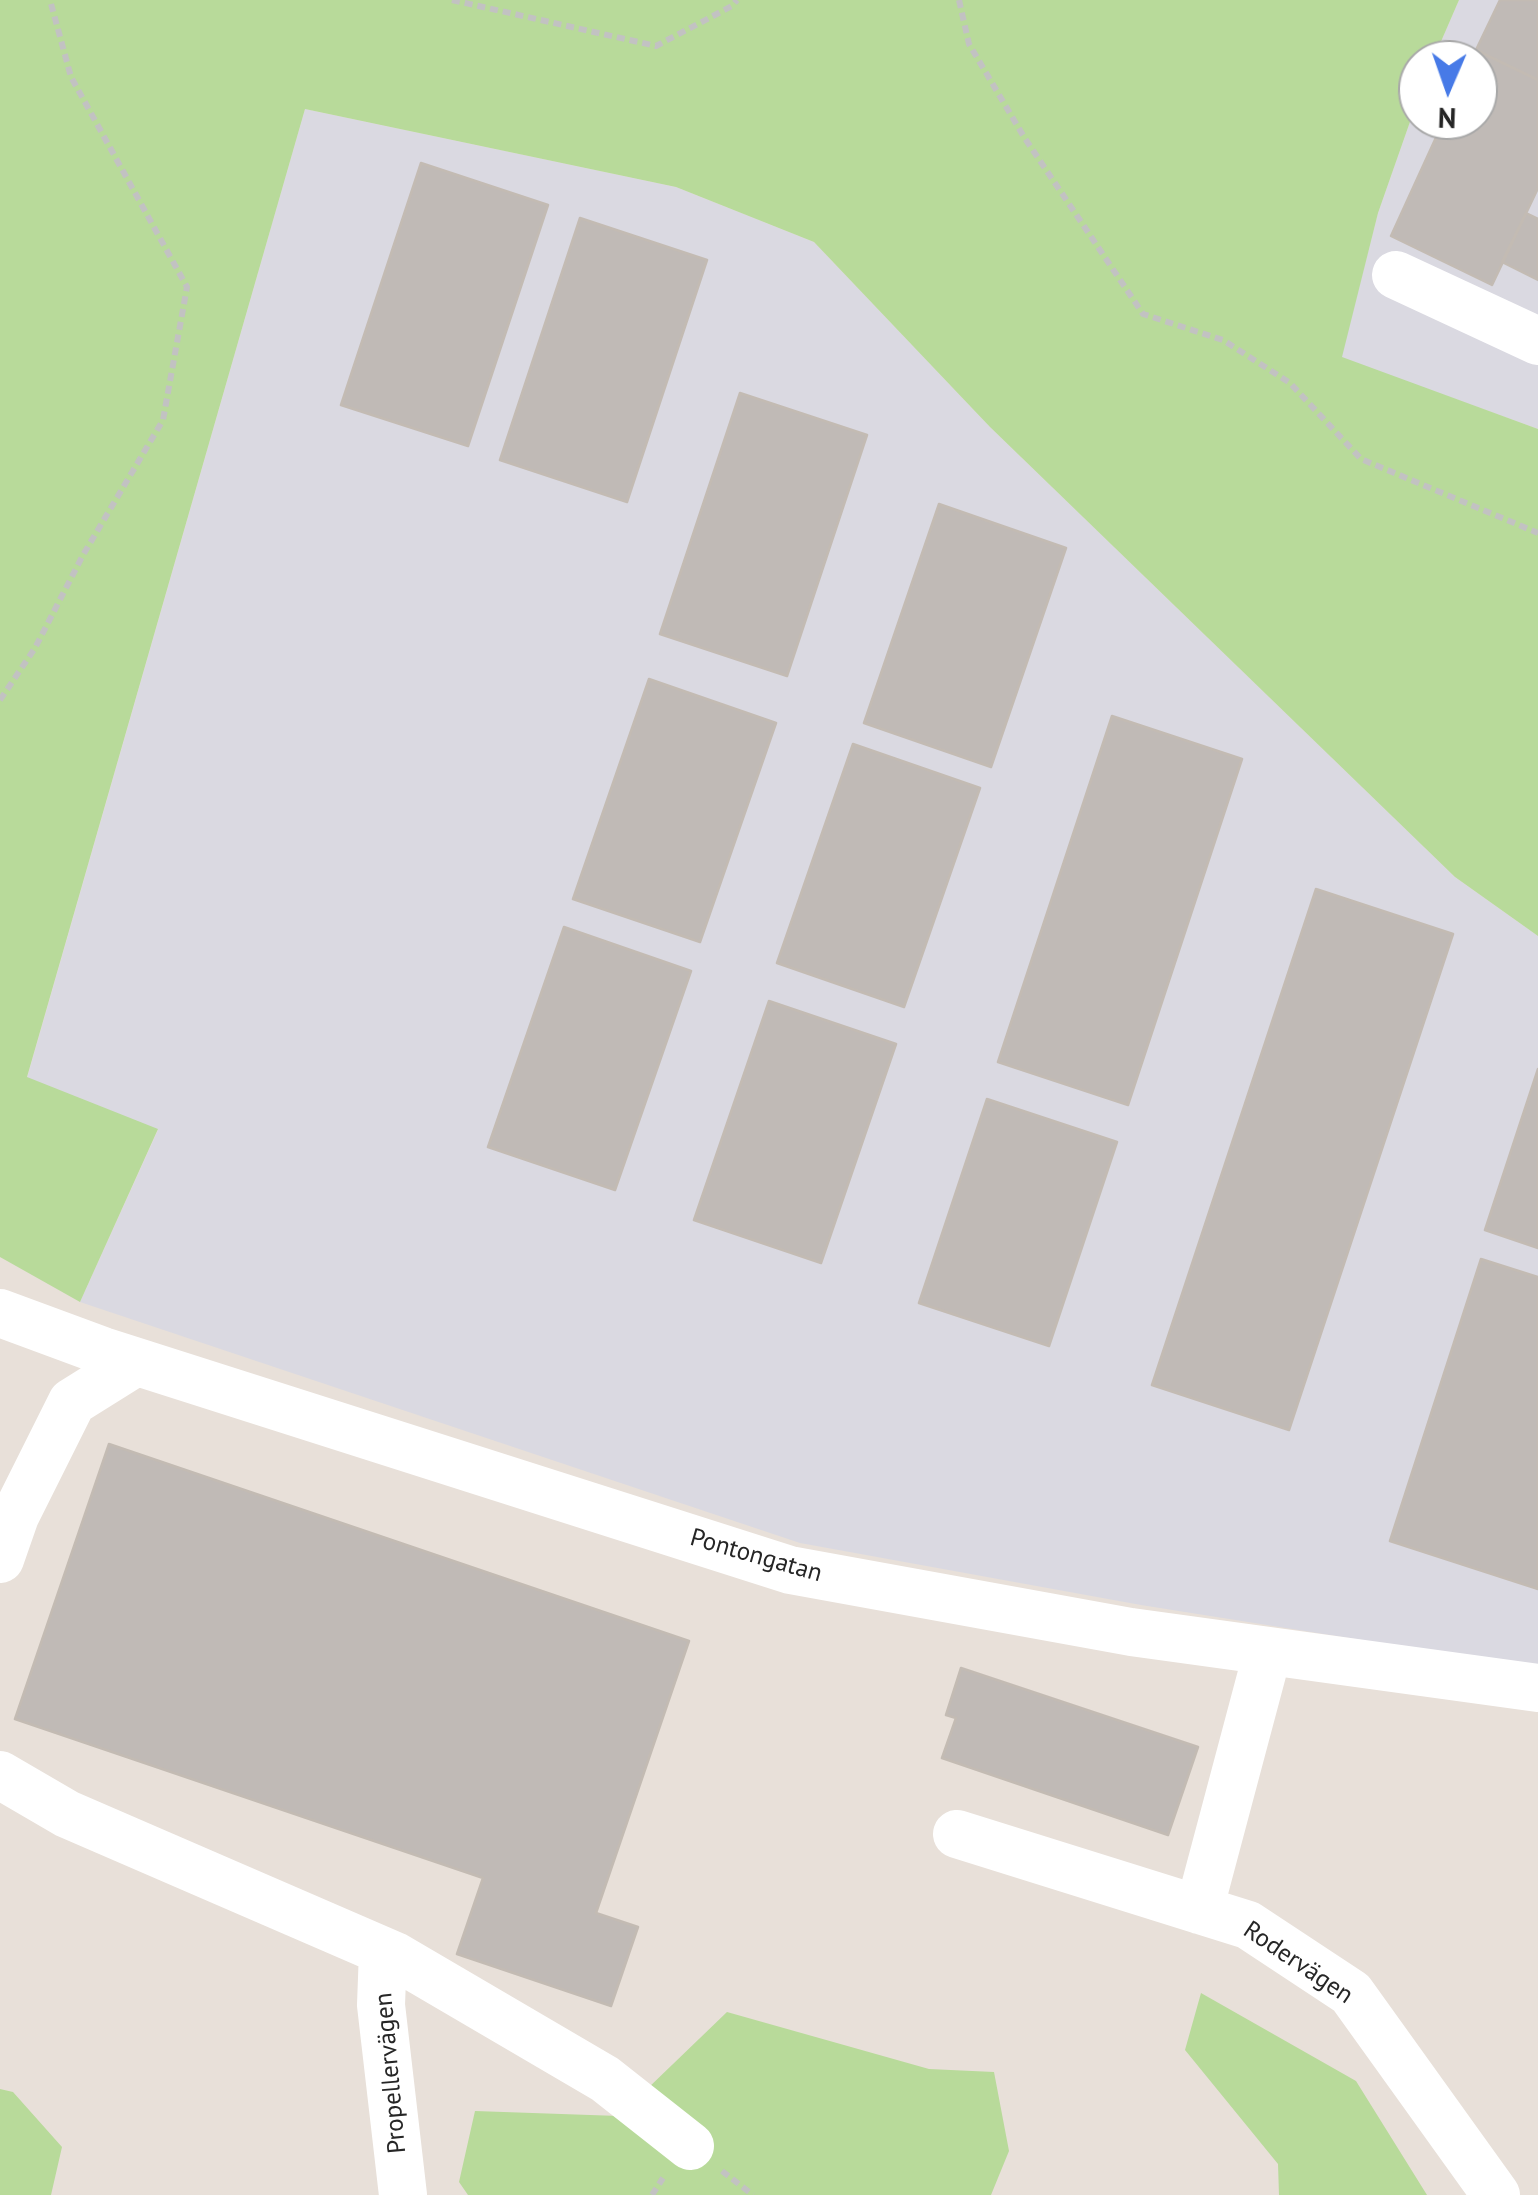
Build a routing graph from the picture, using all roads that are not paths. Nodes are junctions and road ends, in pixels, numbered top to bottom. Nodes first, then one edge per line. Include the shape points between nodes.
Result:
1 (1396, 275) dead end
2 (1538, 341) edge
3 (0, 1313) edge
4 (136, 1362) junction
5 (0, 1559) edge
6 (1268, 1651) junction
7 (1538, 1688) edge
8 (0, 1775) edge
9 (957, 1834) dead end
10 (1199, 1910) junction
11 (383, 1951) junction
12 (690, 2146) dead end
13 (403, 2195) edge
14 (1496, 2195) edge

1 - 2 street
3 - 4 street, Pontongatan
4 - 5 street via 72,1402
4 - 6 street, Pontongatan via 790,1570
6 - 7 street, Pontongatan
6 - 10 street
8 - 11 street via 67,1814
9 - 10 street, Rodervägen
10 - 14 street, Rodervägen via 1248,1925 1351,1993
11 - 12 street via 605,2079
11 - 13 street, Propellervägen via 381,2005

